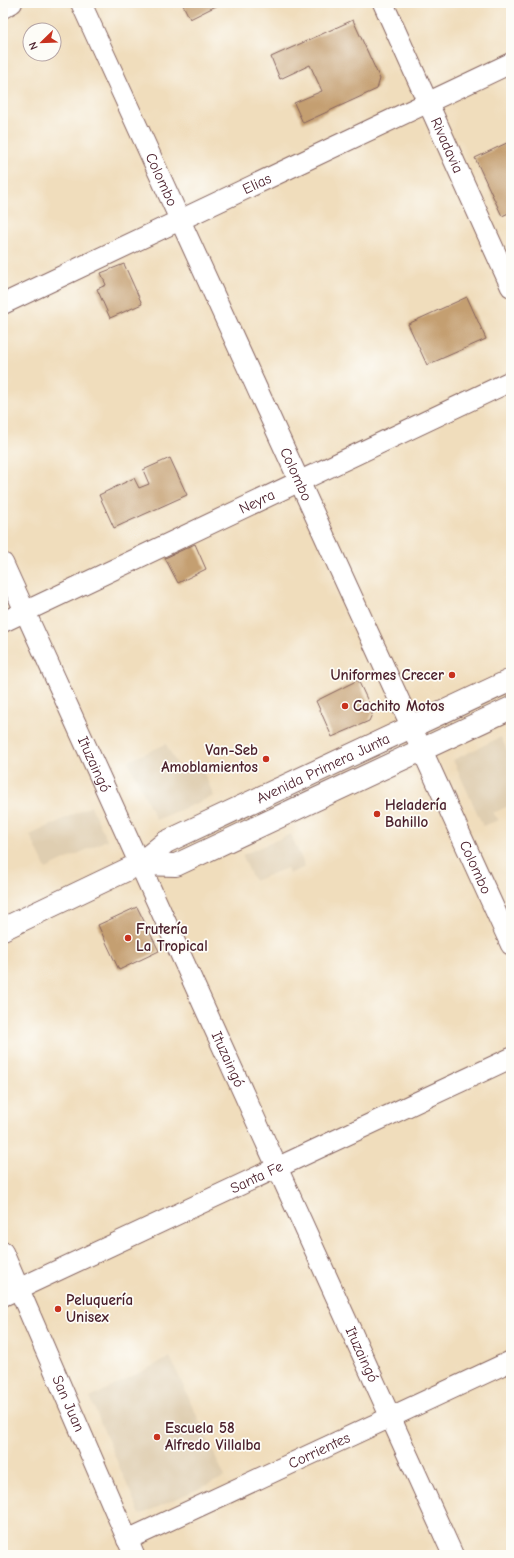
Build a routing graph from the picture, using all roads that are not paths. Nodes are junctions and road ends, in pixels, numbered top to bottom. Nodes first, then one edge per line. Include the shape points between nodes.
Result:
1 (12, 3) edge
2 (81, 3) edge
3 (382, 3) edge
4 (3, 8) edge
5 (511, 63) edge
6 (428, 103) junction
7 (180, 220) junction
8 (511, 287) edge
9 (3, 304) edge
10 (511, 381) edge
11 (300, 481) junction
12 (3, 563) edge
13 (25, 611) junction
14 (3, 622) edge
15 (511, 680) edge
16 (511, 708) edge
17 (412, 726) junction
18 (422, 749) junction
19 (140, 864) junction
20 (3, 929) edge
21 (511, 945) edge
22 (511, 1058) edge
23 (277, 1167) junction
24 (3, 1252) edge
25 (11, 1292) edge
26 (511, 1361) edge
27 (390, 1417) junction
28 (130, 1548) edge
29 (453, 1555) edge

1 - 4 street
2 - 7 street, Colombo
3 - 6 street, Rivadavia
5 - 6 street, Elias
6 - 7 street, Elias
6 - 8 street, Rivadavia
7 - 9 street, Elias
7 - 11 street, Colombo
10 - 11 street, Neyra
11 - 13 street, Neyra
11 - 17 street, Colombo
12 - 13 street, Ituzaingó
13 - 14 street, Neyra
13 - 19 street, Ituzaingó
15 - 17 main road, Avenida Primera Junta
16 - 18 main road, Avenida Primera Junta
17 - 18 street, Colombo
17 - 19 main road, Avenida Primera Junta via 166,842
18 - 19 main road, Avenida Primera Junta via 176,865
18 - 21 street, Colombo
19 - 20 main road, Avenida Primera Junta
19 - 23 street, Ituzaingó
22 - 23 street, Santa Fe
23 - 25 street, Santa Fe
23 - 27 street, Ituzaingó
24 - 25 street, San Juan
25 - 28 street, San Juan
26 - 27 street, Corrientes
27 - 28 street, Corrientes
27 - 29 street, Ituzaingó

